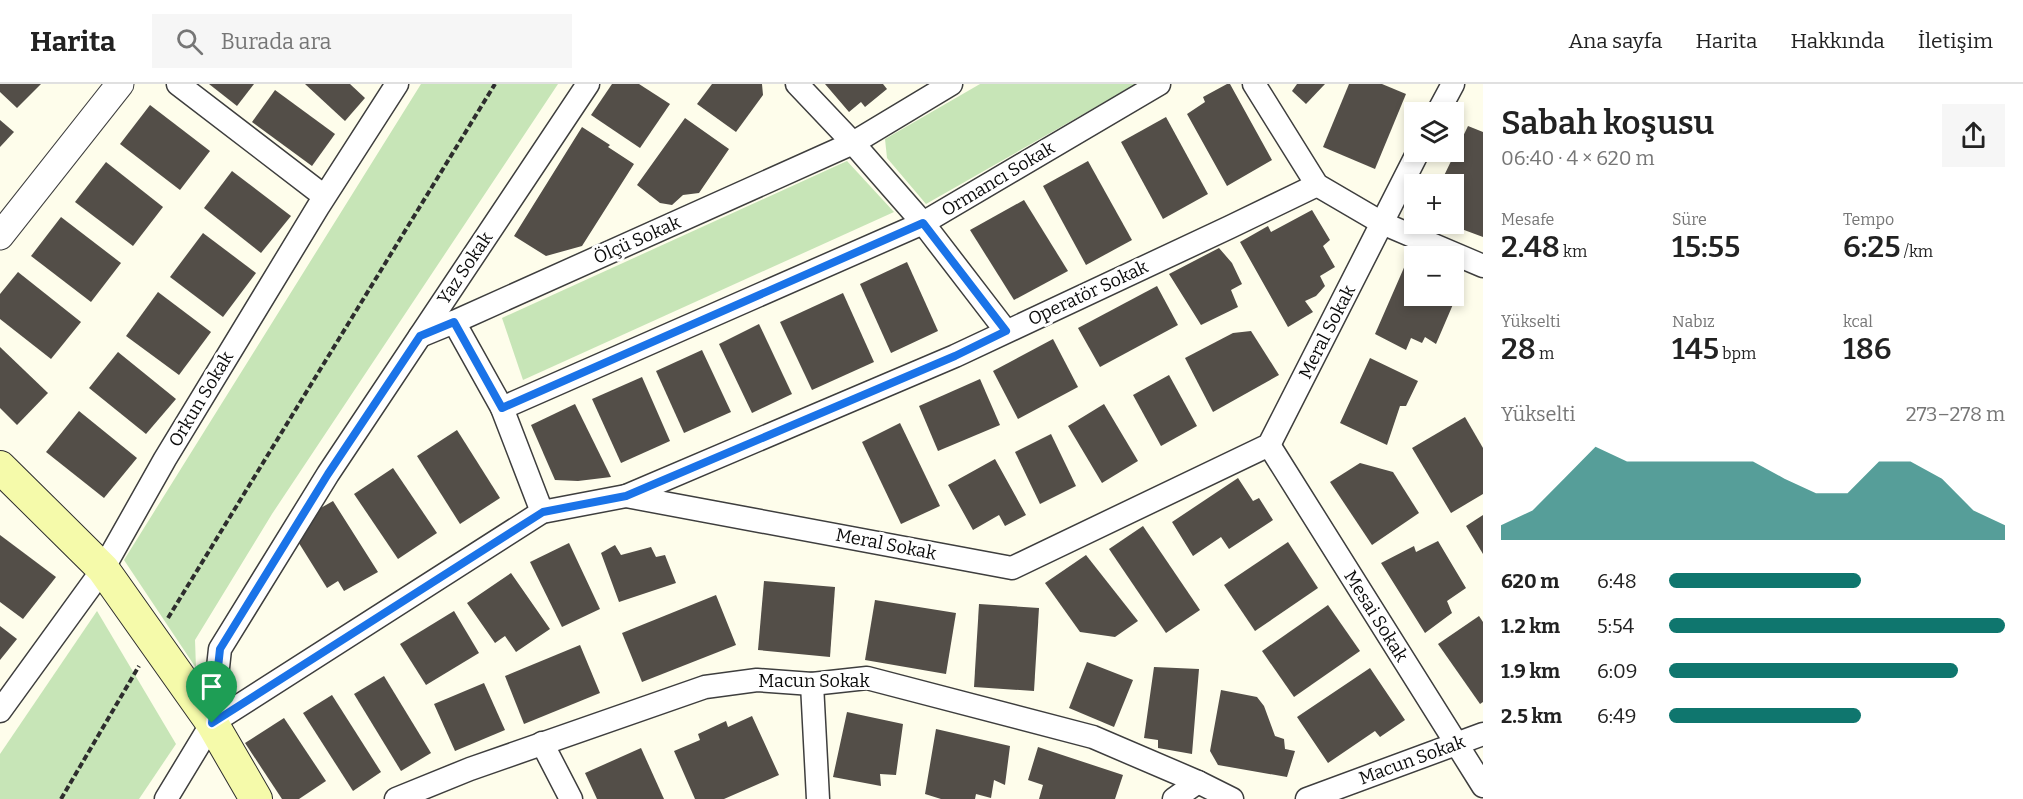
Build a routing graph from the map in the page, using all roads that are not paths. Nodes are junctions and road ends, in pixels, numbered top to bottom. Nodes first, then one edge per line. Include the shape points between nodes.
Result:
1 (120, 84) edge
2 (178, 84) edge
3 (397, 84) edge
4 (588, 84) edge
5 (797, 84) edge
6 (951, 84) edge
7 (1159, 84) edge
8 (1254, 84) edge
9 (1452, 84) edge
10 (1443, 102) edge
11 (853, 143) junction
12 (1413, 162) edge
13 (1317, 185) junction
14 (324, 196) junction
15 (923, 223) junction
16 (1382, 223) junction
17 (0, 236) edge
18 (1483, 266) edge
19 (454, 322) junction
20 (1006, 331) junction
21 (420, 336) junction
22 (502, 408) junction
23 (1269, 445) junction
24 (0, 467) edge
25 (626, 496) junction
26 (543, 512) junction
27 (103, 569) junction
28 (812, 684) junction
29 (0, 711) edge
30 (212, 723) junction
31 (1483, 734) edge
32 (542, 743) junction
33 (1456, 743) junction
34 (1198, 782) junction
35 (1483, 786) edge
36 (165, 799) edge
37 (256, 799) edge
38 (396, 799) edge
39 (571, 799) edge
40 (818, 799) edge
41 (1174, 799) edge
42 (1232, 799) edge
43 (1307, 799) edge

1 - 17 street
2 - 14 street
3 - 14 street, Orkun Sokak
4 - 21 street, Yaz Sokak
5 - 11 street
6 - 11 street, Ölçü Sokak
7 - 15 street, Ormancı Sokak
8 - 13 street
9 - 10 street
11 - 15 street
11 - 19 street, Ölçü Sokak
12 - 16 street, Meral Sokak
13 - 16 street
13 - 20 street, Operatör Sokak
14 - 27 street, Orkun Sokak
15 - 20 street
15 - 22 street, Ormancı Sokak
16 - 18 street
16 - 23 street, Meral Sokak
19 - 21 street, Ölçü Sokak
19 - 22 street
20 - 25 street, Operatör Sokak
21 - 30 street, Yaz Sokak via 328,474 220,649
22 - 26 street
23 - 25 street, Meral Sokak via 1012,568
23 - 33 street, Mesai Sokak
24 - 27 main road
25 - 26 street, Meral Sokak
26 - 30 street, Meral Sokak
27 - 29 street, Orkun Sokak
27 - 30 main road
28 - 32 street, Macun Sokak via 757,680 705,687
28 - 34 street, Macun Sokak via 867,678 1093,737
28 - 40 street
30 - 36 street, Yaz Sokak
30 - 37 main road
31 - 33 street, Macun Sokak
32 - 38 street, Macun Sokak
32 - 39 street
33 - 35 street, Mesai Sokak
33 - 43 street, Macun Sokak
34 - 41 street
34 - 42 street, Macun Sokak

